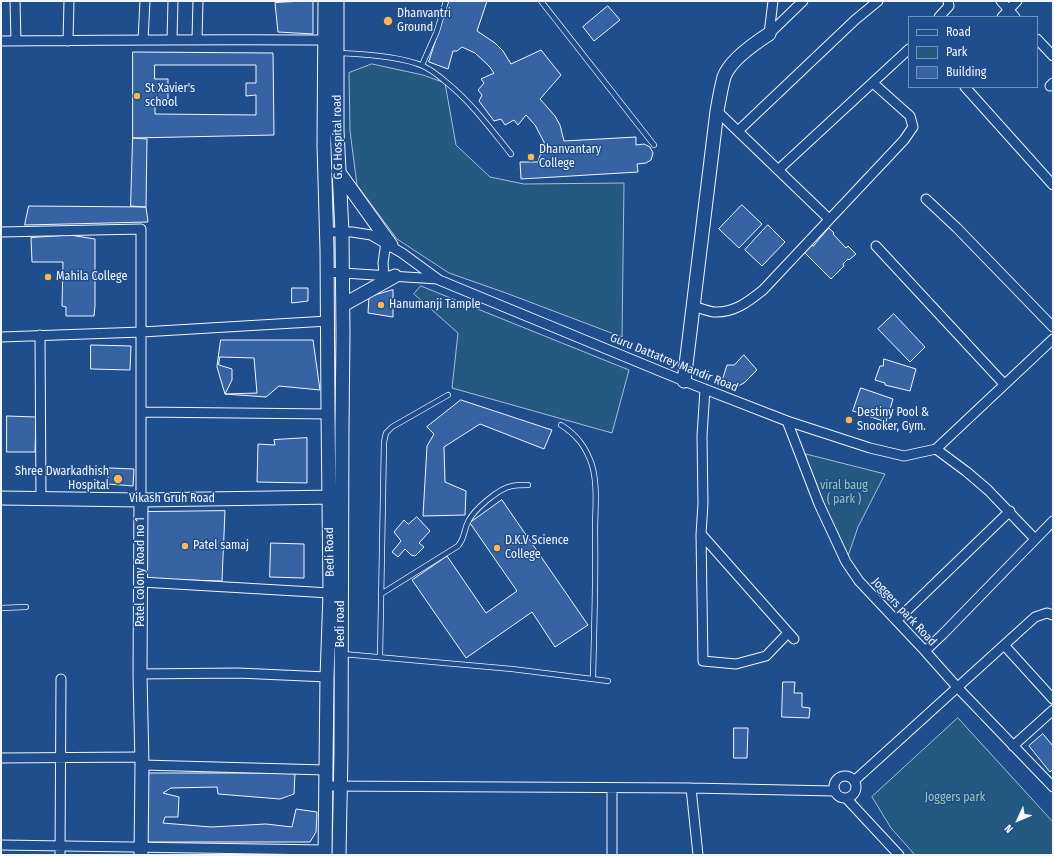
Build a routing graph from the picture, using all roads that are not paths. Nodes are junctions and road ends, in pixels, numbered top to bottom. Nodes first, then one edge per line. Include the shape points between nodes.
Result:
1 (15, 1) edge
2 (69, 1) edge
3 (144, 1) edge
4 (173, 1) edge
5 (198, 1) edge
6 (325, 1) edge
7 (337, 1) edge
8 (446, 1) edge
9 (541, 1) edge
10 (774, 1) edge
11 (804, 1) edge
12 (878, 1) edge
13 (948, 1) edge
14 (1001, 1) edge
15 (1017, 1) edge
16 (1009, 10) junction
17 (940, 16) edge
18 (1003, 16) edge
19 (1014, 16) edge
20 (769, 34) junction
21 (197, 39) junction
22 (143, 40) junction
23 (172, 40) junction
24 (325, 40) junction
25 (1038, 40) edge
26 (1, 41) edge
27 (16, 41) junction
28 (68, 41) junction
29 (908, 50) edge
30 (337, 53) junction
31 (1053, 56) edge
32 (422, 65) junction
33 (873, 83) junction
34 (966, 88) edge
35 (717, 111) junction
36 (738, 131) junction
37 (654, 145) dead end
38 (511, 154) dead end
39 (778, 170) junction
40 (338, 171) junction
41 (1053, 185) edge
42 (926, 199) dead end
43 (829, 220) junction
44 (1, 232) edge
45 (327, 232) junction
46 (342, 232) junction
47 (388, 244) junction
48 (876, 246) dead end
49 (327, 250) joint
50 (327, 272) junction
51 (343, 272) junction
52 (389, 275) junction
53 (439, 280) junction
54 (343, 305) junction
55 (693, 306) junction
56 (328, 321) junction
57 (1053, 327) edge
58 (142, 332) junction
59 (40, 335) junction
60 (1, 337) edge
61 (1053, 339) edge
62 (684, 381) junction
63 (1004, 384) junction
64 (705, 389) junction
65 (448, 395) dead end
66 (142, 412) junction
67 (328, 414) junction
68 (788, 421) junction
69 (561, 425) dead end
70 (936, 449) junction
71 (528, 485) dead end
72 (342, 497) junction
73 (1, 498) edge
74 (329, 498) junction
75 (41, 499) junction
76 (141, 500) junction
77 (1010, 511) junction
78 (1053, 521) edge
79 (701, 534) junction
80 (1035, 539) junction
81 (141, 582) junction
82 (330, 593) junction
83 (381, 594) junction
84 (26, 607) dead end
85 (1, 608) edge
86 (1053, 615) edge
87 (897, 620) junction
88 (1004, 645) junction
89 (925, 651) junction
90 (341, 654) junction
91 (380, 657) junction
92 (140, 674) junction
93 (327, 676) junction
94 (61, 679) dead end
95 (594, 679) junction
96 (608, 681) dead end
97 (957, 687) junction
98 (1053, 699) edge
99 (1053, 710) edge
100 (1013, 746) junction
101 (1, 758) edge
102 (60, 758) junction
103 (142, 761) junction
104 (326, 770) junction
105 (854, 781) junction
106 (326, 786) junction
107 (341, 786) junction
108 (1053, 787) edge
109 (612, 788) junction
110 (691, 788) junction
111 (834, 791) junction
112 (846, 798) junction
113 (1, 844) edge
114 (60, 845) junction
115 (141, 851) edge
116 (325, 852) edge
117 (60, 855) edge
118 (339, 855) edge
119 (612, 855) edge
120 (698, 855) edge
121 (899, 855) edge

1 - 27 street
2 - 28 street
3 - 22 street
4 - 23 street
5 - 21 street
6 - 24 main road, G.G Hospital road
7 - 30 main road, G.G Hospital road
8 - 32 lane via 437,31
9 - 37 lane
10 - 20 street
11 - 20 street
12 - 36 street
13 - 17 street via 949,6
14 - 16 street
15 - 16 street
16 - 18 street
16 - 19 street
20 - 35 main road via 735,61 725,75
21 - 23 street
21 - 24 street
22 - 23 street
22 - 28 street
24 - 45 main road, G.G Hospital road via 324,145
25 - 31 street
26 - 27 street
27 - 28 street
29 - 33 street
30 - 32 lane via 380,56
30 - 40 main road, G.G Hospital road
32 - 38 lane via 463,96
33 - 39 street
33 - 43 street via 910,116 913,127 904,140
34 - 41 street
35 - 36 street
35 - 55 main road
36 - 39 street
39 - 43 street
40 - 46 main road, G.G Hospital road
40 - 47 main road
42 - 57 street
43 - 55 street via 763,290 746,303 730,310 714,312
44 - 58 street, Patel colony Road no 1 via 141,229
45 - 46 street, Guru Dattatrey Mandir Road
45 - 49 main road, G.G Hospital road
46 - 47 street, Guru Dattatrey Mandir Road via 361,232
46 - 51 main road, G.G Hospital road
47 - 52 street via 382,263
47 - 53 street, Guru Dattatrey Mandir Road
48 - 63 street
49 - 50 main road, Bedi Road
50 - 51 street, Guru Dattatrey Mandir Road
50 - 56 main road, Bedi Road
51 - 52 street, Guru Dattatrey Mandir Road
51 - 54 main road, Bedi road
52 - 53 street, Guru Dattatrey Mandir Road
52 - 54 main road
53 - 62 street, Guru Dattatrey Mandir Road
54 - 72 main road, Bedi road
55 - 62 main road
56 - 58 street
56 - 67 main road, Bedi Road
58 - 59 street
58 - 66 street, Patel colony Road no 1
59 - 60 street
59 - 75 street
61 - 63 street
62 - 64 street, Guru Dattatrey Mandir Road
63 - 70 street
64 - 68 street, Guru Dattatrey Mandir Road
64 - 79 street
65 - 83 lane via 386,433
66 - 67 street
66 - 76 street, Patel colony Road no 1
67 - 74 main road, Bedi Road
68 - 70 street, Guru Dattatrey Mandir Road via 870,448 904,456
68 - 87 street, Joggers park Road via 819,504 846,562 859,581
69 - 95 lane via 579,439 585,448 592,466 595,485
70 - 77 street via 967,472
71 - 83 lane via 512,486 492,497 469,520 458,546
72 - 74 main road, Vikash Gruh Road
72 - 90 main road, Bedi road
73 - 75 main road, Vikash Gruh Road
74 - 76 main road, Vikash Gruh Road
74 - 82 main road, Bedi Road
75 - 76 main road, Vikash Gruh Road
76 - 81 main road, Patel colony Road no 1
77 - 80 street
77 - 87 street
78 - 80 street
79 - 79 street via 703,661 736,664 766,656 791,636
80 - 89 street
81 - 82 street
81 - 92 main road, Patel colony Road no 1
82 - 93 main road, Bedi Road
83 - 91 lane
84 - 85 lane
86 - 88 street via 1047,613 1035,617
87 - 89 street, Joggers park Road
88 - 97 street
88 - 98 street
89 - 97 street, Joggers park Road
90 - 91 lane
90 - 107 main road, Bedi road
91 - 95 lane
92 - 93 street via 238,673
92 - 103 main road, Patel colony Road no 1
93 - 104 main road, Bedi Road
94 - 102 street
95 - 96 lane
97 - 100 street, Joggers park Road
97 - 105 street
99 - 100 street
100 - 108 street, Joggers park Road
101 - 102 street
102 - 103 street
102 - 114 street
103 - 104 street
103 - 115 main road, Patel colony Road no 1
104 - 106 main road, Bedi Road
105 - 111 street via 845,776 838,779 834,784
105 - 112 street via 855,791
106 - 107 street
106 - 116 main road, Bedi Road
107 - 109 street
107 - 118 main road, Bedi road
109 - 110 street
109 - 119 street
110 - 111 street
110 - 120 street
111 - 112 street via 839,797
112 - 121 street
113 - 114 street
114 - 115 street
114 - 117 street
115 - 116 street

